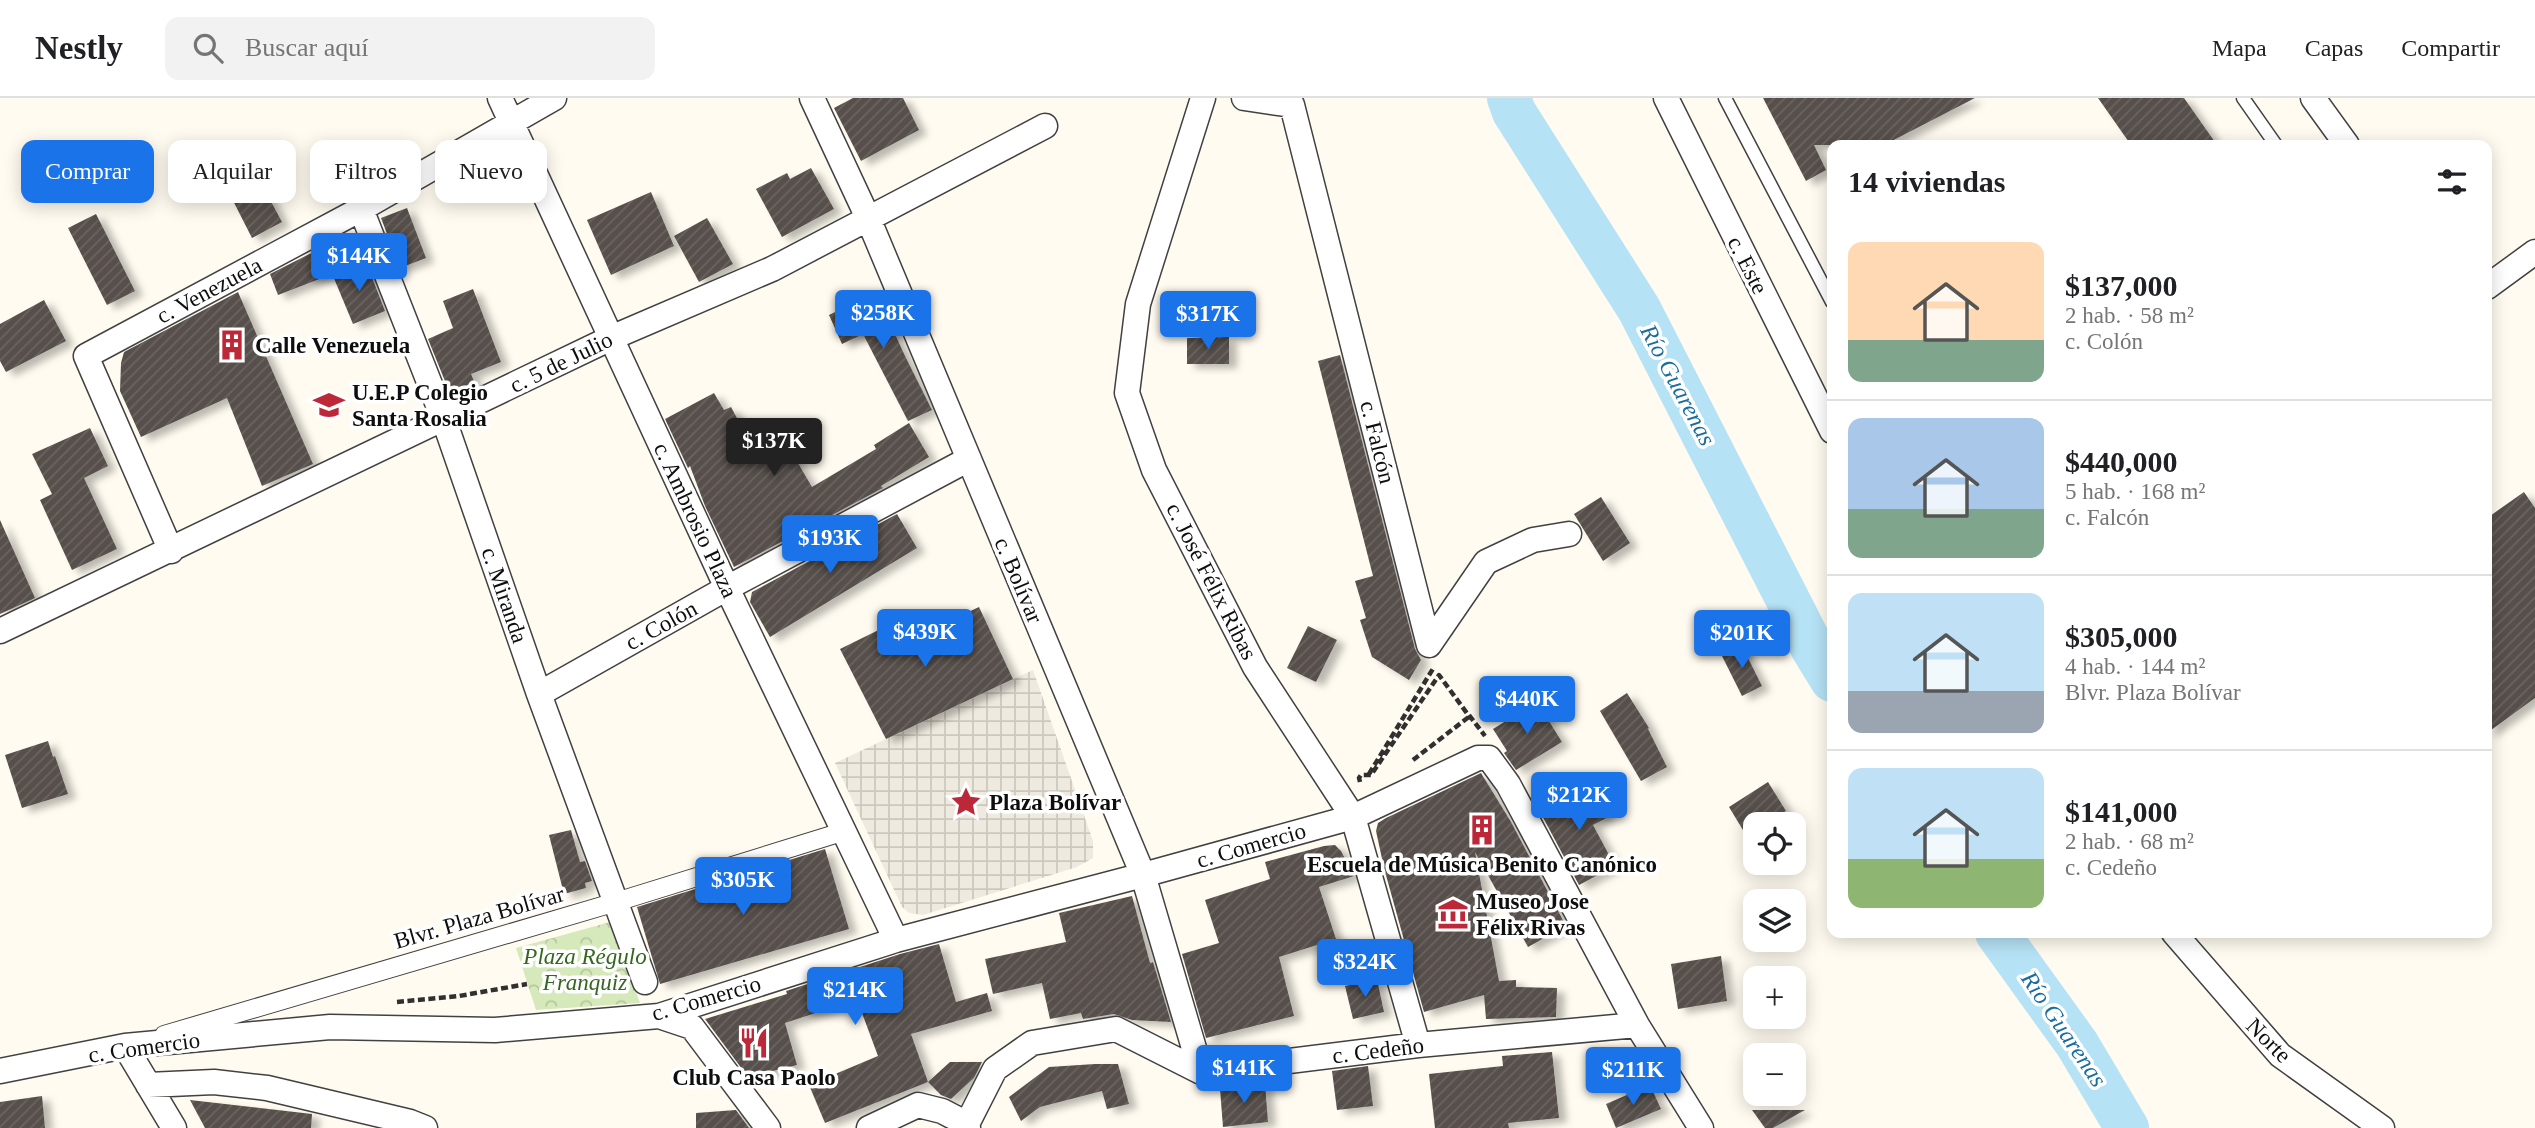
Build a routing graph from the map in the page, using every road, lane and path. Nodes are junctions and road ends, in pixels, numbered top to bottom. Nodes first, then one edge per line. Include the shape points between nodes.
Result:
1 (500, 98) edge
2 (554, 98) edge
3 (812, 98) edge
4 (1203, 98) edge
5 (1244, 98) edge
6 (1666, 98) edge
7 (1726, 98) edge
8 (2243, 98) edge
9 (2314, 98) edge
10 (512, 123) junction
11 (1045, 126) dead end
12 (2272, 140) edge
13 (2343, 140) edge
14 (361, 209) junction
15 (868, 218) junction
16 (2535, 252) edge
17 (2492, 283) edge
18 (1827, 292) edge
19 (611, 338) junction
20 (444, 420) junction
21 (1827, 421) edge
22 (968, 459) junction
23 (1569, 534) dead end
24 (171, 551) junction
25 (727, 588) junction
26 (0, 631) edge
27 (1432, 655) junction
28 (539, 694) junction
29 (1469, 716) dead end
30 (1478, 761) junction
31 (1353, 817) junction
32 (845, 831) junction
33 (1143, 875) junction
34 (616, 902) junction
35 (2178, 938) edge
36 (895, 940) junction
37 (645, 982) dead end
38 (527, 984) dead end
39 (387, 1002) dead end
40 (659, 1016) junction
41 (1637, 1025) junction
42 (1418, 1045) junction
43 (125, 1046) junction
44 (0, 1071) edge
45 (1201, 1072) junction
46 (148, 1085) junction
47 (967, 1126) edge
48 (174, 1128) edge
49 (425, 1128) edge
50 (768, 1128) edge
51 (869, 1128) edge
52 (1701, 1128) edge
53 (2382, 1128) edge

1 - 10 street, c. Ambrosio Plaza
2 - 10 street, c. Venezuela
3 - 15 street, c. Bolívar
4 - 31 street, c. José Félix Ribas via 1138,304 1127,393 1154,470 1255,667
5 - 27 street, c. Falcón via 1292,104
6 - 21 street, c. Este
7 - 18 lane
8 - 12 lane
9 - 13 street
10 - 14 street, c. Venezuela
10 - 19 street, c. Ambrosio Plaza
11 - 15 street, c. 5 de Julio
14 - 20 street, c. Miranda
14 - 24 street, c. Venezuela via 86,356
15 - 19 street, c. 5 de Julio via 772,269
15 - 22 street, c. Bolívar
16 - 17 street
19 - 20 street, c. 5 de Julio
19 - 25 street, c. Ambrosio Plaza
20 - 24 street, c. 5 de Julio
20 - 28 street, c. Miranda
22 - 25 street, c. Colón
22 - 33 street, c. Bolívar
23 - 27 street via 1533,540 1486,562
24 - 26 street, c. 5 de Julio
25 - 28 street, c. Colón
25 - 32 street, c. Ambrosio Plaza
27 - 29 path via 1369,774 1439,675
27 - 30 path via 1493,749
28 - 34 street, c. Miranda
30 - 31 street, c. Comercio
30 - 41 street via 1508,784
31 - 33 street, c. Comercio
31 - 42 street, c. José Félix Ribas
32 - 34 street, Blvr. Plaza Bolívar
32 - 36 street, c. Ambrosio Plaza
33 - 36 street, c. Comercio
33 - 45 street, c. Bolívar
34 - 37 street, c. Miranda
34 - 43 street, Blvr. Plaza Bolívar
35 - 53 street, Norte via 2280,1055
36 - 40 street, c. Comercio
38 - 39 path
40 - 43 street, c. Comercio via 495,1030 330,1027
40 - 50 street via 692,1027
41 - 42 street, c. Cedeño
41 - 52 street
42 - 45 street, c. Cedeño
43 - 44 street, c. Comercio
43 - 46 street
45 - 47 street via 1116,1029 1032,1043 995,1069
46 - 48 street
46 - 49 street via 214,1082 267,1088
47 - 51 street via 942,1111 919,1105

